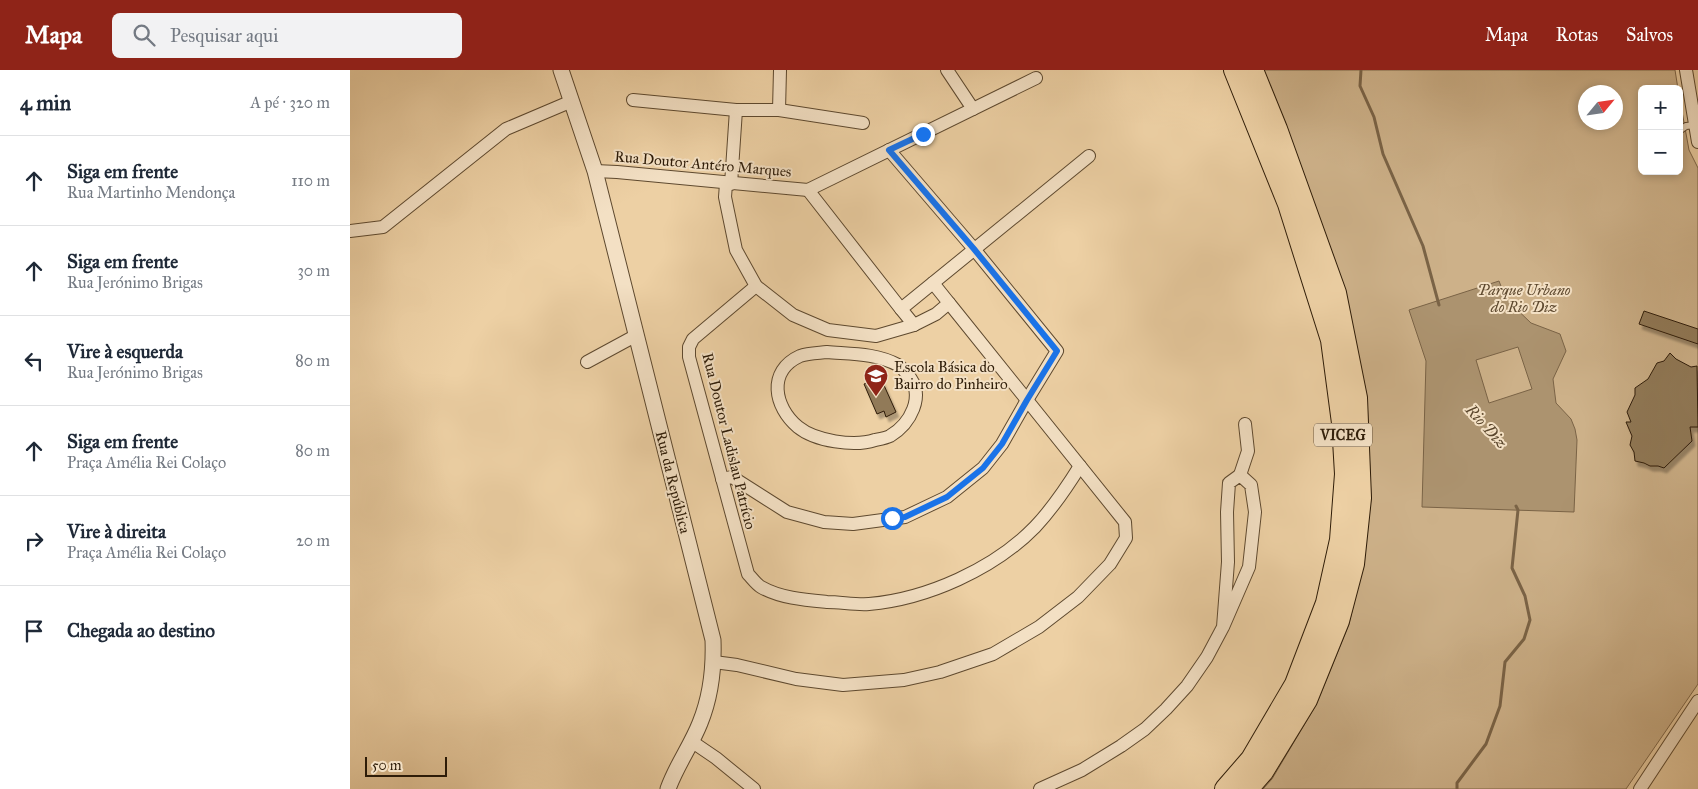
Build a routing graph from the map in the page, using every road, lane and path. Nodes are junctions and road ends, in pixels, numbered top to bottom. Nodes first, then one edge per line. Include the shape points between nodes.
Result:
1 (561, 70) edge
2 (780, 70) edge
3 (947, 70) edge
4 (1234, 70) edge
5 (1253, 70) edge
6 (1686, 70) edge
7 (1036, 78) dead end
8 (634, 100) dead end
9 (572, 101) junction
10 (973, 109) junction
11 (736, 110) junction
12 (779, 110) junction
13 (863, 123) dead end
14 (1694, 125) junction
15 (1680, 130) edge
16 (1698, 142) edge
17 (889, 150) junction
18 (1089, 156) dead end
19 (595, 171) junction
20 (729, 184) junction
21 (808, 190) junction
22 (350, 232) edge
23 (974, 249) junction
24 (933, 283) junction
25 (756, 286) junction
26 (949, 303) junction
27 (901, 309) junction
28 (914, 325) junction
29 (828, 330) junction
30 (635, 336) junction
31 (876, 336) junction
32 (827, 352) junction
33 (877, 357) junction
34 (586, 362) dead end
35 (1027, 400) junction
36 (1245, 424) dead end
37 (1080, 466) junction
38 (1240, 475) junction
39 (722, 479) junction
40 (1222, 627) junction
41 (714, 662) junction
42 (1698, 701) edge
43 (691, 741) junction
44 (668, 789) edge
45 (754, 789) edge
46 (1040, 789) edge
47 (1225, 789) edge
48 (1248, 789) edge
49 (1640, 789) edge

1 - 9 street, Rua da República
2 - 12 street
3 - 10 street
4 - 47 highway, VICEG via 1288,204 1331,340 1345,474 1340,540 1326,603 1295,684 1251,759
5 - 48 highway, VICEG via 1336,293 1357,398 1361,498 1354,564 1340,621 1307,700 1263,772
6 - 14 street
7 - 10 street
8 - 11 street
9 - 19 street, Rua da República
9 - 22 street via 506,130 383,227
10 - 17 street
11 - 12 street
11 - 20 street
12 - 13 street
14 - 15 lane
14 - 16 street
17 - 21 street
17 - 23 street
18 - 23 street
19 - 20 street, Rua Doutor Antéro Marques
19 - 30 street, Rua da República
20 - 21 street, Rua Doutor Antéro Marques
20 - 25 street via 725,197 736,250
21 - 27 street
23 - 24 street
23 - 35 street via 1057,351
24 - 26 street
24 - 27 street
25 - 29 street via 793,314
25 - 39 street, Rua Doutor Ladislau Patrício via 693,338 689,347
26 - 28 street
26 - 35 street
27 - 28 street
28 - 31 street
29 - 31 street
29 - 32 street
30 - 34 street
30 - 41 street, Rua da República via 707,614
31 - 33 street
32 - 33 street
32 - 33 street via 801,356 782,370 777,388 783,410 799,428 820,438 850,443 872,442 889,436 910,417 916,399 913,381 900,365
35 - 37 street
35 - 39 street via 1002,444 983,468 947,497 905,517 853,524 824,522 787,512 732,477
36 - 38 street via 1248,451
37 - 39 street, Rua Doutor Ladislau Patrício via 1035,527 998,556 946,586 915,596 868,604 783,596 759,586 748,574
37 - 41 street via 1125,522 1126,538 1110,564 1078,597 1039,627 993,654 904,680 843,685
38 - 40 street via 1228,482 1228,562
38 - 40 street via 1252,485 1255,512 1249,567
40 - 46 street via 1187,686 1145,729 1082,770
41 - 43 street, Rua da República via 710,694
42 - 49 street
43 - 44 street, Rua da República
43 - 45 street

